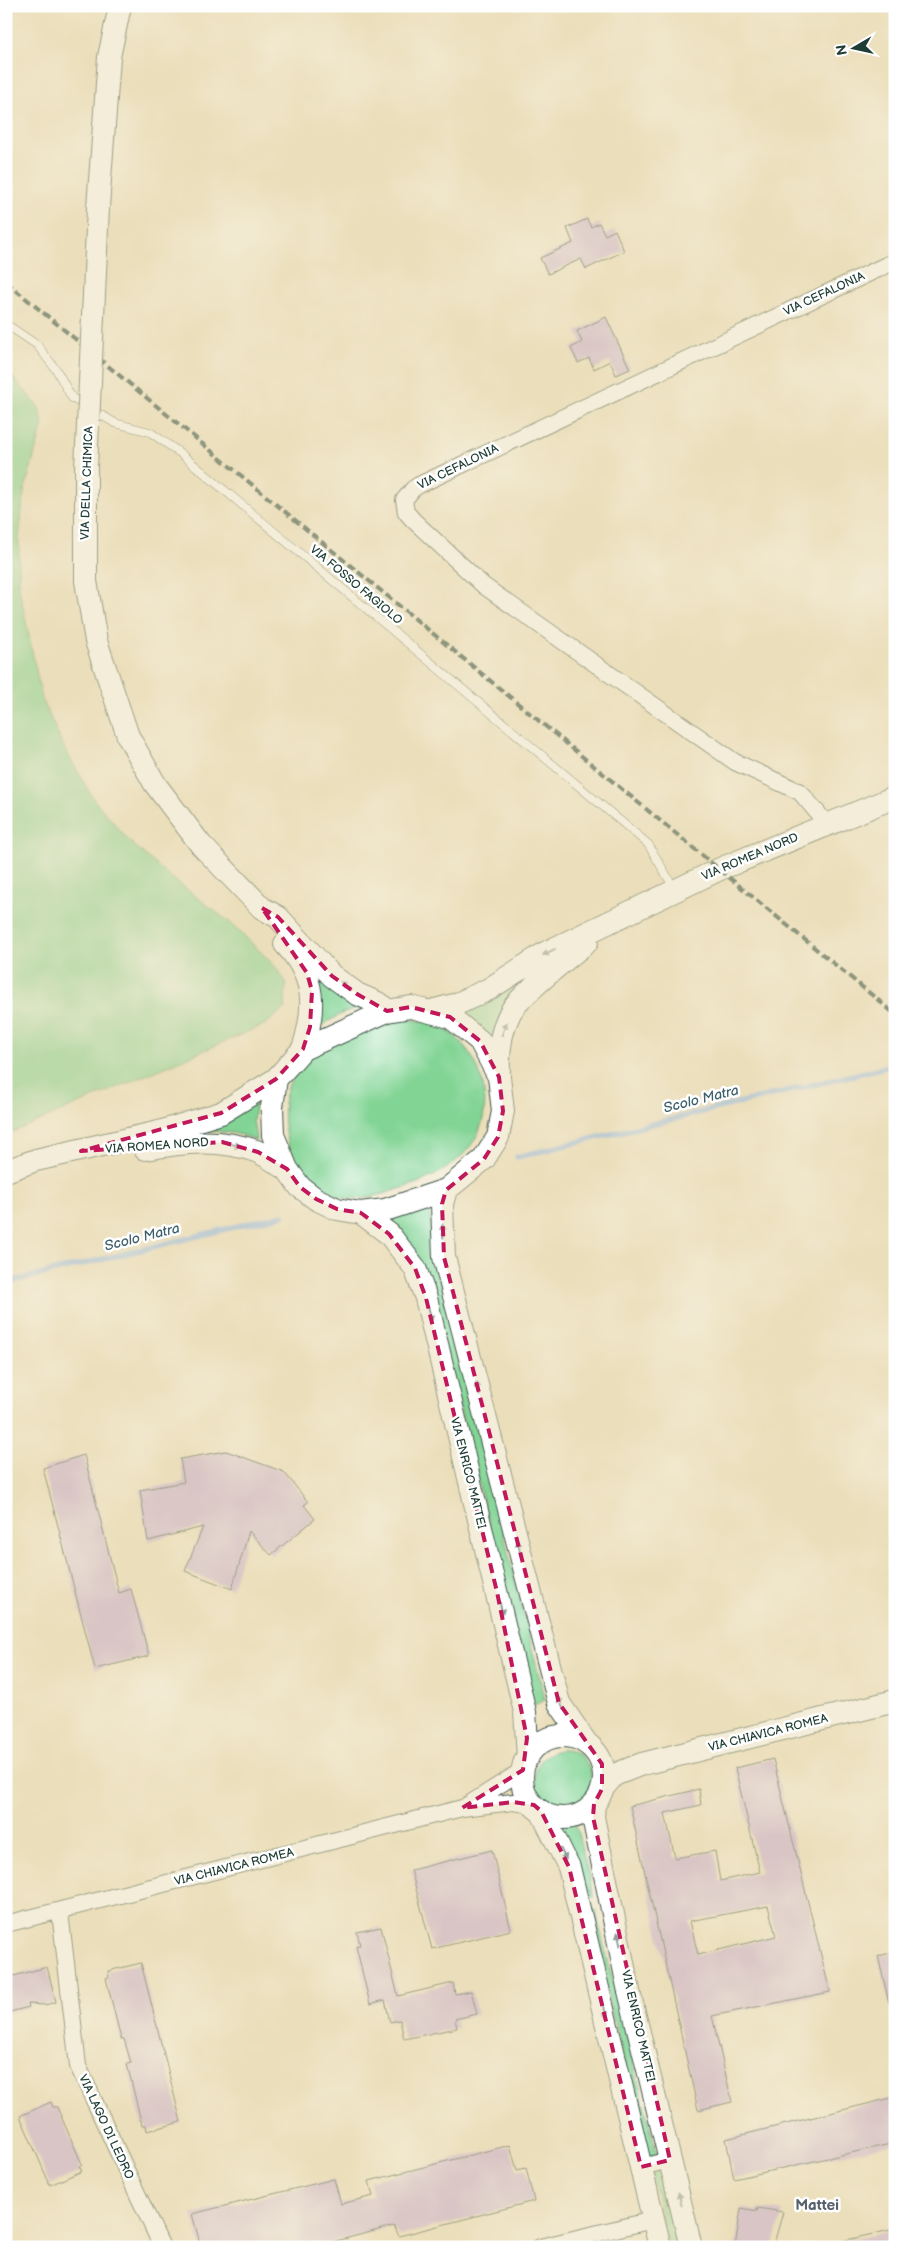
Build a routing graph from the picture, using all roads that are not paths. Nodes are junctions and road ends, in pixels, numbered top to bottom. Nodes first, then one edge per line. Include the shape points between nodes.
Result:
1 (120, 6) edge
2 (895, 261) edge
3 (6, 324) edge
4 (895, 797) edge
5 (827, 824) junction
6 (675, 890) junction
7 (262, 908) junction
8 (609, 923) junction
9 (387, 1010) junction
10 (431, 1011) junction
11 (303, 1049) junction
12 (499, 1077) junction
13 (276, 1079) junction
14 (81, 1151) junction
15 (287, 1169) junction
16 (6, 1171) edge
17 (446, 1190) junction
18 (362, 1213) junction
19 (895, 1701) edge
20 (591, 1748) junction
21 (526, 1763) junction
22 (642, 1764) junction
23 (598, 1796) junction
24 (462, 1808) junction
25 (537, 1808) junction
26 (60, 1912) junction
27 (6, 1924) edge
28 (670, 2160) junction
29 (641, 2167) junction
30 (653, 2220) junction
31 (162, 2247) edge
32 (540, 2247) edge
33 (660, 2247) edge
34 (692, 2247) edge

1 - 7 main road, VIA DELLA CHIMICA, bridge via 109,57 98,207 86,468 86,581 96,641 128,736 155,784 201,845
2 - 5 street, VIA CEFALONIA via 419,485 404,500 406,512 412,520 484,586 735,762 800,792
3 - 6 lane, VIA FOSSO FAGIOLO via 38,345 72,398 115,423 150,432 180,453 648,844
4 - 5 main road, VIA ROMEA NORD
5 - 6 main road, VIA ROMEA NORD
6 - 8 main road, VIA ROMEA NORD
9 -> 7 main road, VIA DELLA CHIMICA via 332,976 278,918
7 - 11 main road, VIA DELLA CHIMICA via 273,930 307,973 312,991 310,1027
8 -> 10 main road, VIA ROMEA NORD via 545,953 489,989
12 -> 8 main road, VIA ROMEA NORD via 498,1053 510,1012
9 - 10 main road via 411,1007
9 - 11 main road
10 - 12 main road via 450,1017 480,1041
11 - 13 main road, VIA ROMEA NORD
12 - 17 main road, VIA ROMEA NORD via 503,1111 498,1137 484,1159
13 - 14 main road, VIA ROMEA NORD via 221,1113
13 - 15 main road via 273,1135
14 -> 15 main road, VIA ROMEA NORD via 222,1142 258,1152
14 - 16 main road, VIA ROMEA NORD via 36,1160
15 - 18 main road via 300,1187 316,1199 338,1209
17 - 18 main road via 385,1210
20 -> 17 main road via 559,1703 444,1256 442,1204
18 -> 21 main road, VIA ENRICO MATTEI via 390,1234 415,1268 426,1298 525,1712
19 - 22 main road, VIA CHIAVICA ROMEA
20 - 21 main road via 566,1736 555,1737 535,1748
20 - 22 main road, VIA CHIAVICA ROMEA via 616,1762
20 - 23 main road via 602,1764 604,1776
21 - 24 street, VIA CHIAVICA ROMEA
21 - 25 main road via 523,1782 526,1795
22 - 23 main road, VIA CHIAVICA ROMEA via 614,1775
23 - 25 main road via 585,1812 574,1816 552,1816
28 -> 23 main road, VIA ENRICO MATTEI via 628,1987 593,1816
24 - 25 street, VIA CHIAVICA ROMEA via 513,1802
24 - 26 street, VIA CHIAVICA ROMEA
25 -> 29 main road via 570,1867
26 - 27 street, VIA CHIAVICA ROMEA
26 - 31 street, VIA LAGO DI LEDRO via 78,2066
28 - 29 street
34 -> 28 main road, VIA ENRICO MATTEI
29 - 30 main road
30 - 32 street
30 - 33 main road

